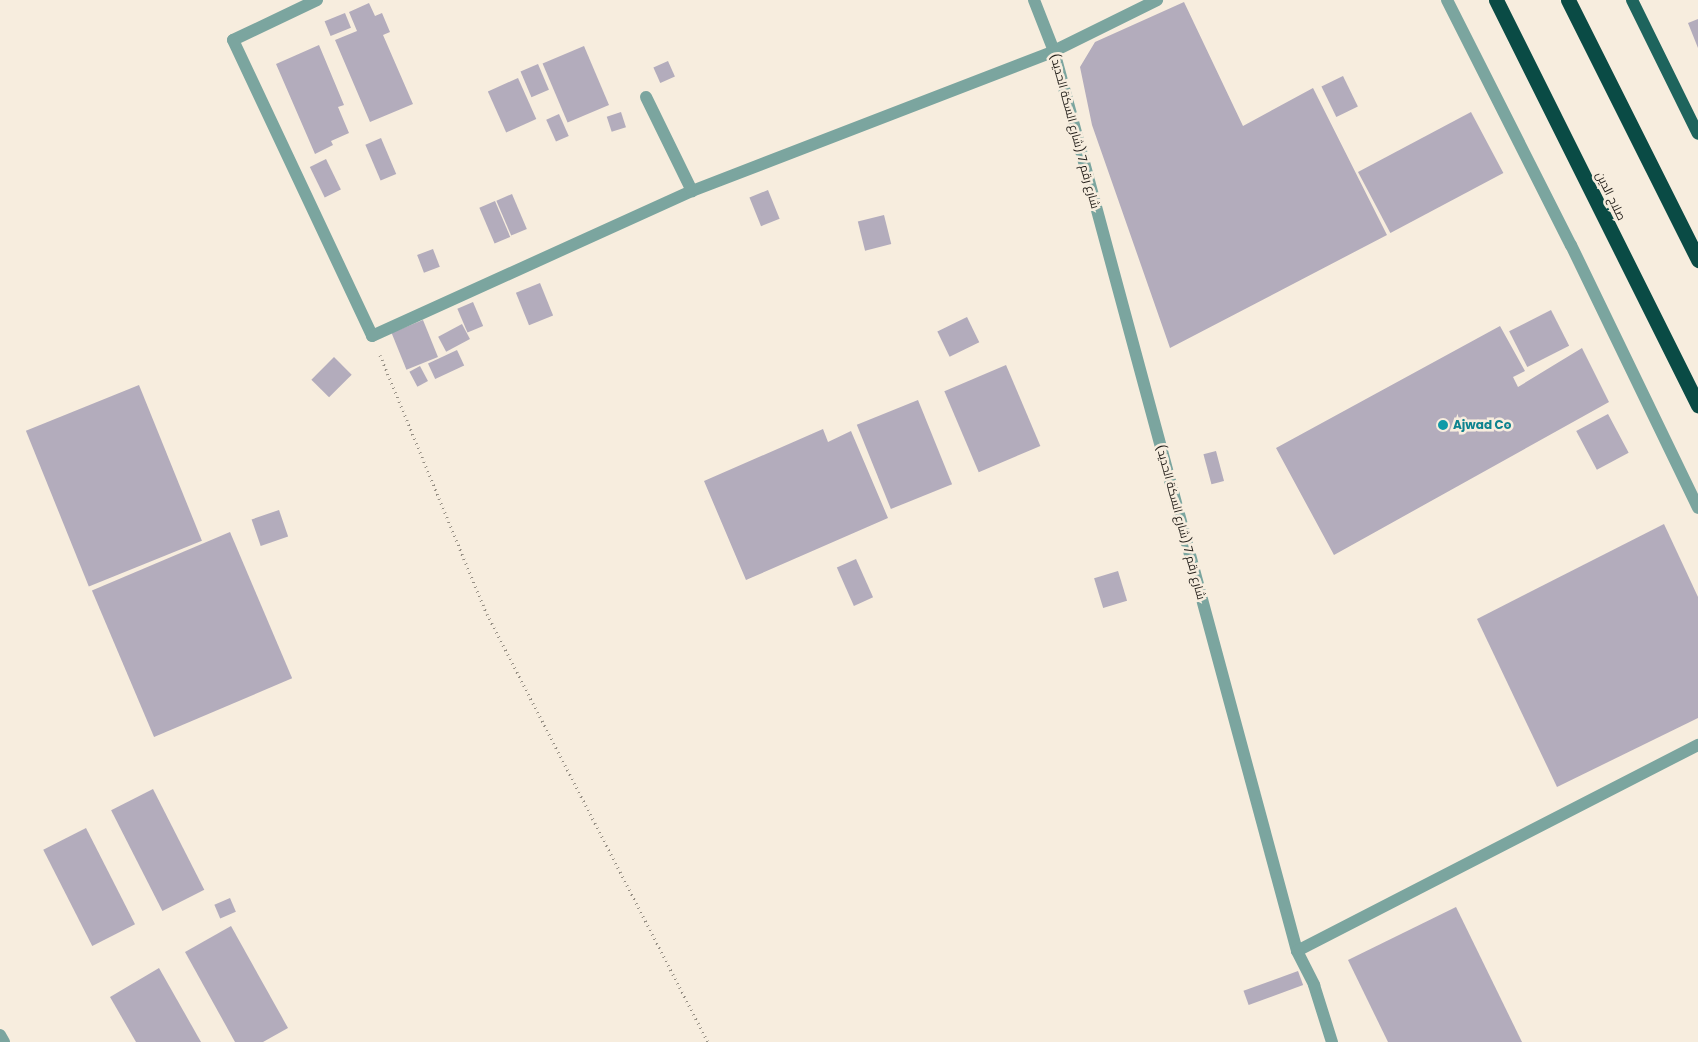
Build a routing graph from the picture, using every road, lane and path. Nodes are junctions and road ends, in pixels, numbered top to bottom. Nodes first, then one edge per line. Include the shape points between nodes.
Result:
1 (317, 0) edge
2 (1034, 0) edge
3 (1157, 0) edge
4 (1448, 0) edge
5 (1496, 0) edge
6 (1568, 0) edge
7 (1632, 0) edge
8 (1054, 51) junction
9 (646, 97) dead end
10 (1698, 134) edge
11 (692, 190) junction
12 (1698, 260) edge
13 (372, 336) junction
14 (1698, 406) edge
15 (1698, 508) edge
16 (1698, 745) edge
17 (1297, 951) junction
18 (0, 1035) edge
19 (4, 1042) edge
20 (708, 1042) edge
21 (1332, 1042) edge

1 - 13 street via 233,40
2 - 8 street, شارع رقم 7 (شارع السكة الحديد)
3 - 8 street
4 - 15 street via 1572,245
5 - 14 highway, صلاح الدين
6 - 12 highway
7 - 10 main road
8 - 11 street
8 - 17 street, شارع رقم 7 (شارع السكة الحديد)
9 - 11 street
11 - 13 street
13 - 20 path via 487,614
16 - 17 street
17 - 21 street, شارع رقم 7 (شارع السكة الحديد) via 1314,985
18 - 19 street

